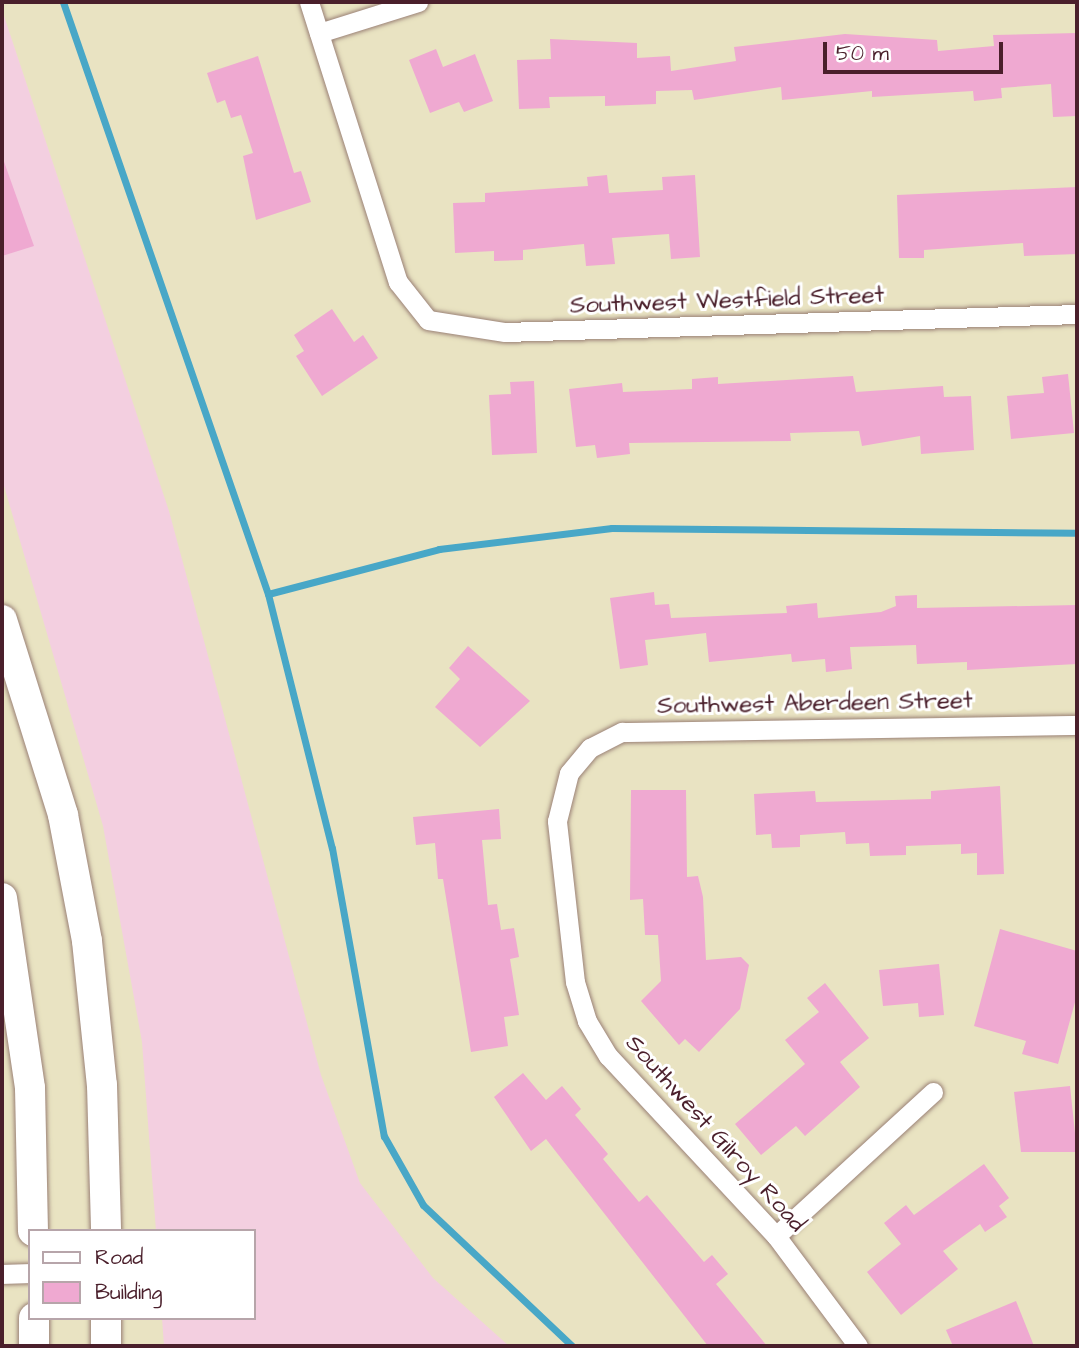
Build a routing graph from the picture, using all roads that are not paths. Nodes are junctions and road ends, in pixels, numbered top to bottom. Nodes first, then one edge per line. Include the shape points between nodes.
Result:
1 (309, 2) edge
2 (418, 2) edge
3 (319, 33) junction
4 (1077, 314) edge
5 (2, 620) edge
6 (1077, 725) edge
7 (569, 773) joint
8 (2, 898) edge
9 (933, 1092) dead end
10 (33, 1229) edge
11 (106, 1229) edge
12 (776, 1236) junction
13 (28, 1273) edge
14 (2, 1274) edge
15 (34, 1320) edge
16 (106, 1320) edge
17 (34, 1346) edge
18 (106, 1346) edge
19 (858, 1346) edge

1 - 3 street
2 - 3 street
3 - 4 street, Southwest Westfield Street via 398,282 428,320 505,332
5 - 11 main road via 63,815 87,941 102,1085
6 - 7 street, Southwest Aberdeen Street via 622,732 590,748
7 - 12 street, Southwest Gilroy Road via 557,821 575,982 587,1021 608,1056
8 - 10 main road via 30,1088
9 - 12 street
12 - 19 street, Southwest Gilroy Road
13 - 14 street
15 - 17 main road
16 - 18 main road

